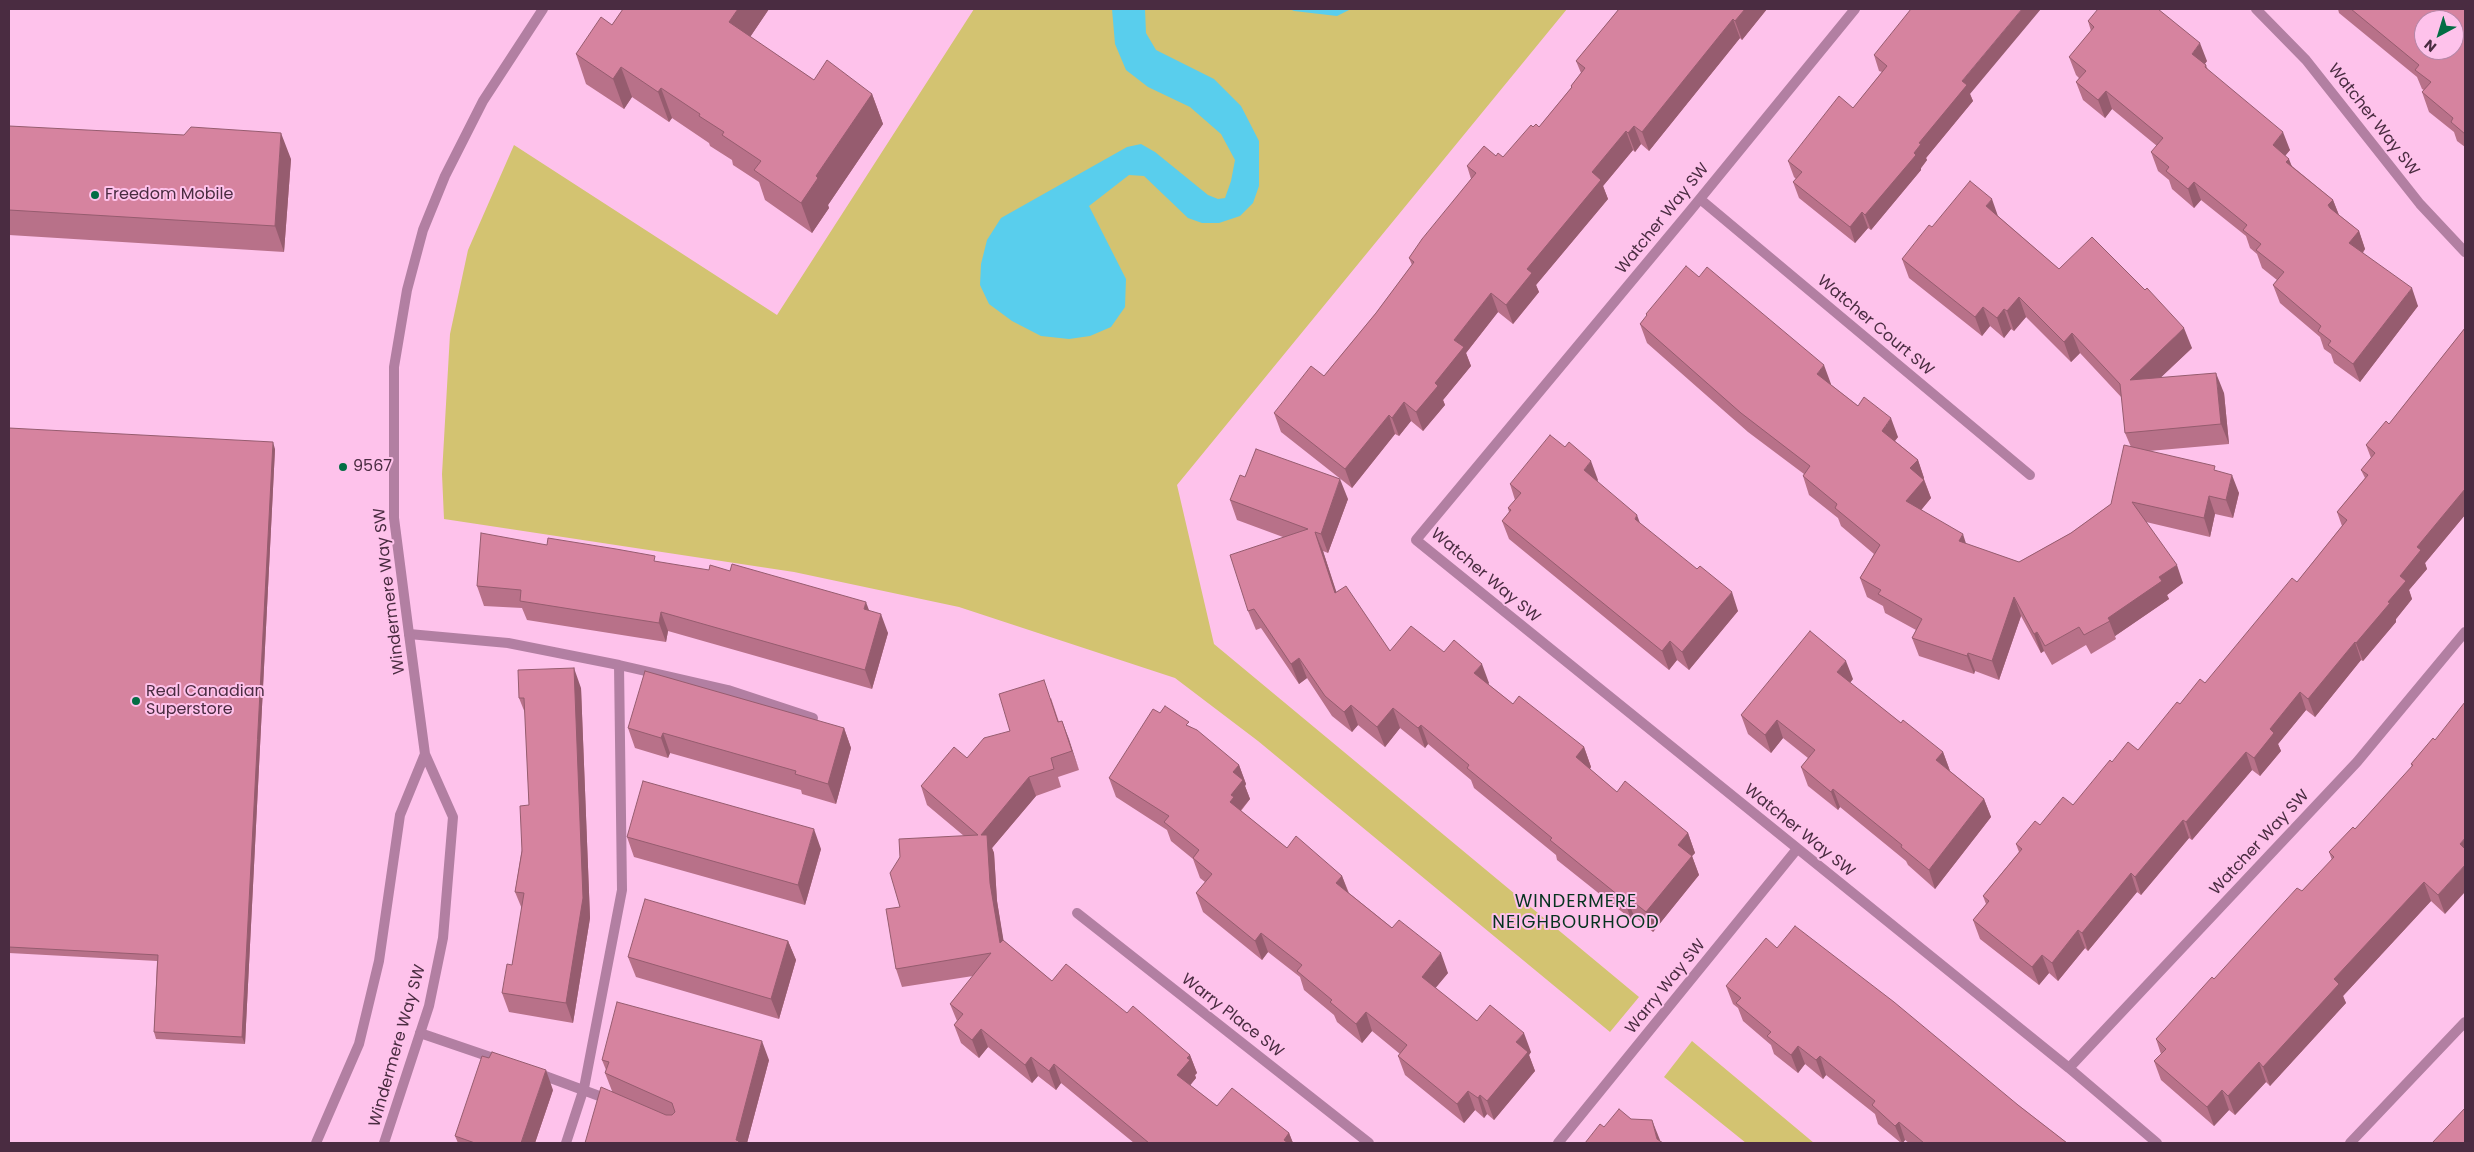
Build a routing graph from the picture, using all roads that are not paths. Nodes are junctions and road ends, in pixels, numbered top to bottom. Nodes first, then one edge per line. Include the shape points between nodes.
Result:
1 (543, 9) edge
2 (1855, 9) edge
3 (2256, 9) edge
4 (1700, 199) junction
5 (2465, 252) edge
6 (2030, 475) dead end
7 (2465, 632) edge
8 (409, 634) junction
9 (619, 665) junction
10 (813, 718) edge
11 (425, 754) junction
12 (1797, 849) junction
13 (1077, 913) dead end
14 (2465, 1022) edge
15 (420, 1033) junction
16 (511, 1064) edge
17 (2069, 1068) junction
18 (529, 1070) edge
19 (584, 1088) junction
20 (617, 1103) edge
21 (316, 1143) edge
22 (384, 1143) edge
23 (566, 1143) edge
24 (1369, 1143) edge
25 (1558, 1143) edge
26 (2158, 1143) edge
27 (2350, 1143) edge

1 - 8 street, Windermere Way SW via 483,102 445,176 423,230 407,290 394,366 394,518
2 - 4 street, Watcher Way SW
3 - 5 street, Watcher Way SW via 2306,60 2420,204
4 - 6 street, Watcher Court SW
4 - 12 street, Watcher Way SW via 1416,540
7 - 17 street, Watcher Way SW via 2357,762
8 - 9 street via 508,643
8 - 11 street, Windermere Way SW
9 - 10 street via 728,690
9 - 19 street via 622,890
11 - 15 street, Windermere Way SW via 453,817 443,938
11 - 21 street, Windermere Way SW via 400,816 379,962 358,1044
12 - 17 street, Watcher Way SW
12 - 25 street, Warry Way SW
13 - 24 street, Warry Place SW
14 - 27 street
15 - 16 street
15 - 22 street, Windermere Way SW
17 - 26 street, Watcher Way SW
18 - 19 street
19 - 20 street
19 - 23 street

